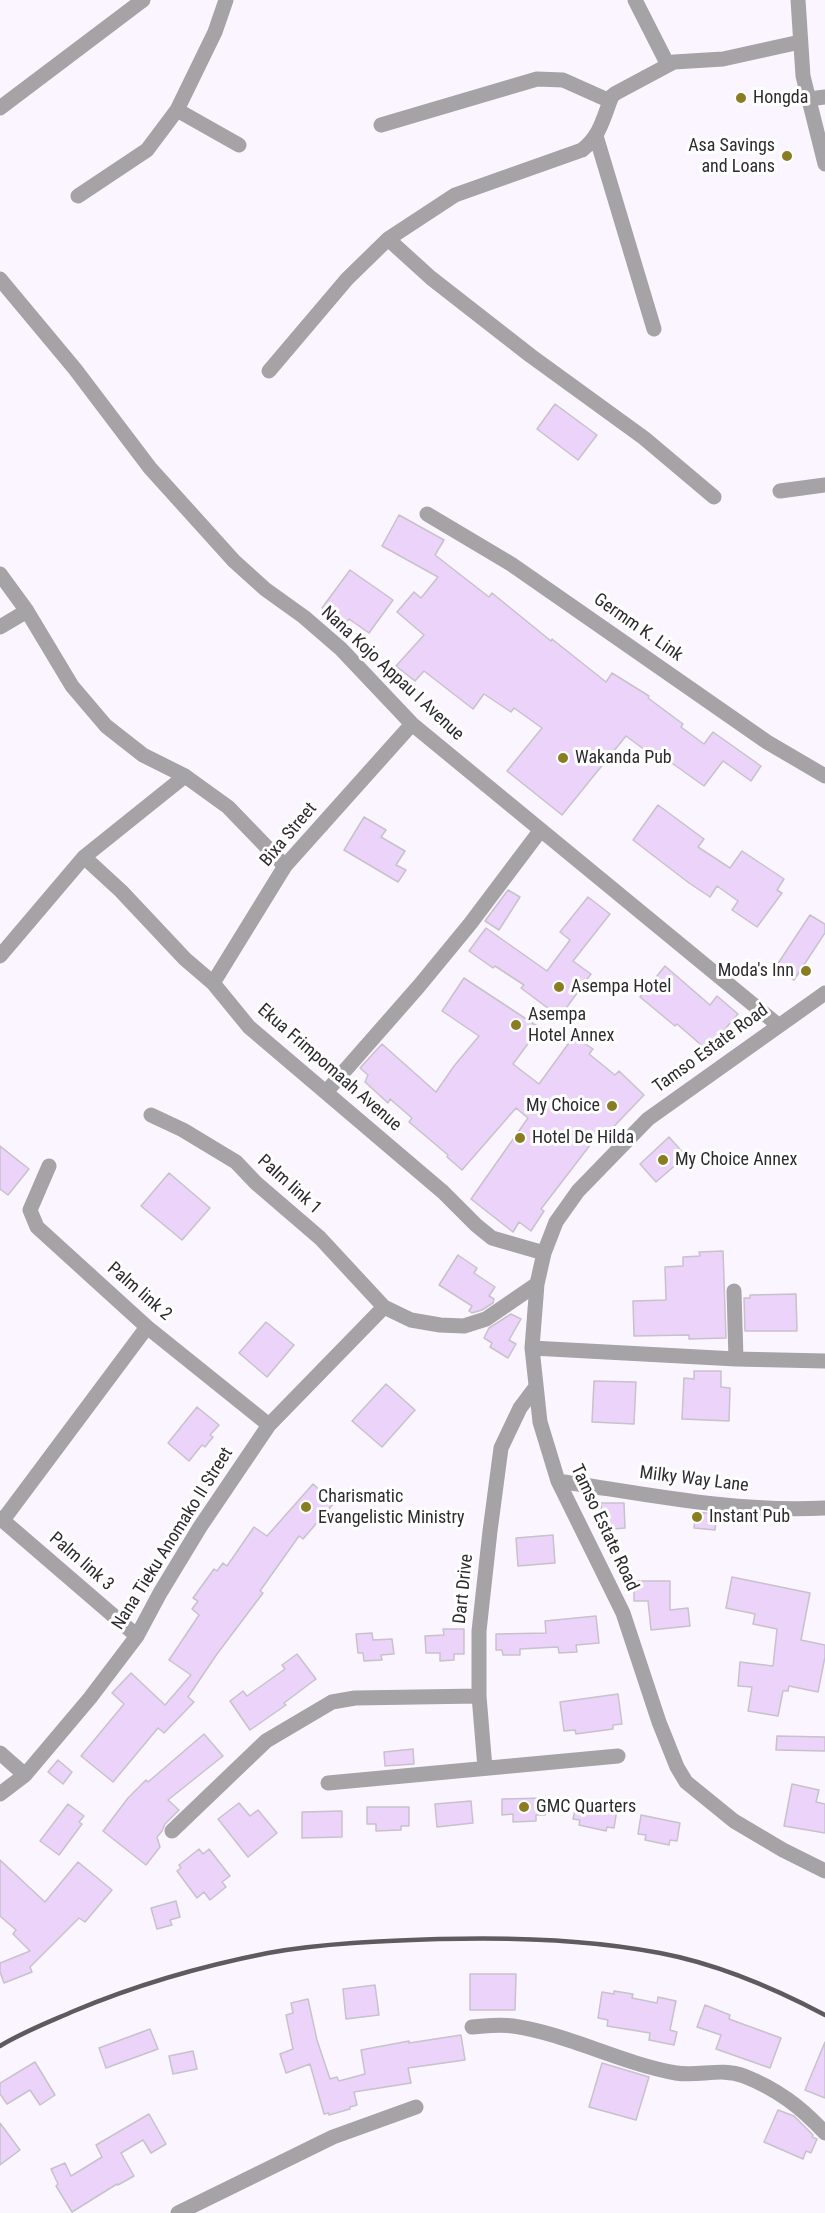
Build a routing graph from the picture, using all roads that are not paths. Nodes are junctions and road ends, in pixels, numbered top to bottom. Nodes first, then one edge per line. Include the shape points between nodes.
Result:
1 (143, 0) edge
2 (226, 0) edge
3 (635, 0) edge
4 (798, 0) edge
5 (800, 42) junction
6 (668, 65) junction
7 (825, 97) edge
8 (809, 99) junction
9 (610, 101) junction
10 (0, 108) edge
11 (177, 110) junction
12 (381, 125) dead end
13 (596, 136) junction
14 (239, 145) dead end
15 (825, 164) edge
16 (78, 196) dead end
17 (388, 239) junction
18 (0, 279) edge
19 (654, 329) dead end
20 (269, 371) dead end
21 (825, 485) edge
22 (780, 491) dead end
23 (714, 497) dead end
24 (427, 514) dead end
25 (0, 574) edge
26 (27, 611) junction
27 (0, 627) edge
28 (412, 724) junction
29 (185, 776) junction
30 (825, 776) edge
31 (540, 831) junction
32 (84, 857) junction
33 (285, 866) junction
34 (0, 956) edge
35 (213, 983) junction
36 (825, 993) edge
37 (778, 1025) junction
38 (326, 1092) junction
39 (151, 1115) dead end
40 (49, 1166) dead end
41 (544, 1254) junction
42 (537, 1284) junction
43 (734, 1292) dead end
44 (384, 1307) junction
45 (147, 1327) junction
46 (532, 1348) junction
47 (736, 1359) junction
48 (825, 1361) edge
49 (535, 1388) junction
50 (269, 1425) junction
51 (558, 1481) junction
52 (825, 1508) edge
53 (1, 1519) edge
54 (137, 1636) junction
55 (479, 1696) junction
56 (0, 1753) edge
57 (618, 1756) dead end
58 (485, 1768) junction
59 (25, 1776) junction
60 (328, 1783) dead end
61 (0, 1794) edge
62 (172, 1831) dead end
63 (825, 1871) edge
64 (472, 2027) dead end
65 (416, 2107) dead end
66 (825, 2133) edge
67 (178, 2213) edge

1 - 10 street
2 - 11 street
3 - 6 street
4 - 5 street
5 - 6 street via 723,59
5 - 8 street
6 - 9 street via 616,93
7 - 8 street
8 - 15 street
9 - 12 street via 563,80 537,79
9 - 13 street
11 - 14 street
11 - 16 street via 147,150
13 - 17 street via 572,155 455,195
13 - 19 street
17 - 20 street via 347,279
17 - 23 street via 431,278 644,438
18 - 28 street, Nana Kojo Appau I Avenue via 205,531 265,589 341,649
21 - 22 street
24 - 30 street, Germm K. Link via 511,564 767,742
25 - 26 street
26 - 27 street
26 - 29 street via 72,686 106,726 143,755
28 - 31 street, Nana Kojo Appau I Avenue
28 - 33 street, Bixa Street
29 - 32 street
29 - 33 street via 228,807
31 - 37 street, Nana Kojo Appau I Avenue
31 - 38 street via 470,924
32 - 34 street
32 - 35 street, Ekua Frimpomaah Avenue
33 - 35 street, Bixa Street
35 - 38 street, Ekua Frimpomaah Avenue via 249,1027
36 - 37 street, Tamso Estate Road
37 - 41 street, Tamso Estate Road via 648,1119 578,1191 556,1222
38 - 41 street, Ekua Frimpomaah Avenue via 492,1238
39 - 44 street, Palm link 1 via 236,1162 320,1238
40 - 45 street, Palm link 2 via 30,1210 37,1227
41 - 42 street, Tamso Estate Road
42 - 44 street via 486,1318 464,1326 411,1320
42 - 46 street, Tamso Estate Road
43 - 47 street
44 - 50 street, Nana Tieku Anomako II Street
45 - 50 street, Palm link 2
45 - 53 street
46 - 47 street
46 - 49 street, Tamso Estate Road
47 - 48 street
49 - 51 street, Tamso Estate Road via 540,1422
49 - 55 street, Dart Drive via 520,1408 501,1448 479,1631
50 - 54 street, Nana Tieku Anomako II Street via 200,1527
51 - 52 street, Milky Way Lane via 711,1503
51 - 63 street, Tamso Estate Road via 623,1613 668,1747 686,1782 734,1821
53 - 54 street, Palm link 3
54 - 59 street, Nana Tieku Anomako II Street
55 - 58 street, Dart Drive
55 - 62 street via 355,1698 332,1702 266,1741
56 - 59 street
57 - 58 street
58 - 60 street
59 - 61 street, Nana Tieku Anomako II Street
64 - 66 street via 496,2025 536,2031 678,2073 731,2072 767,2086 802,2108
65 - 67 street via 333,2137

